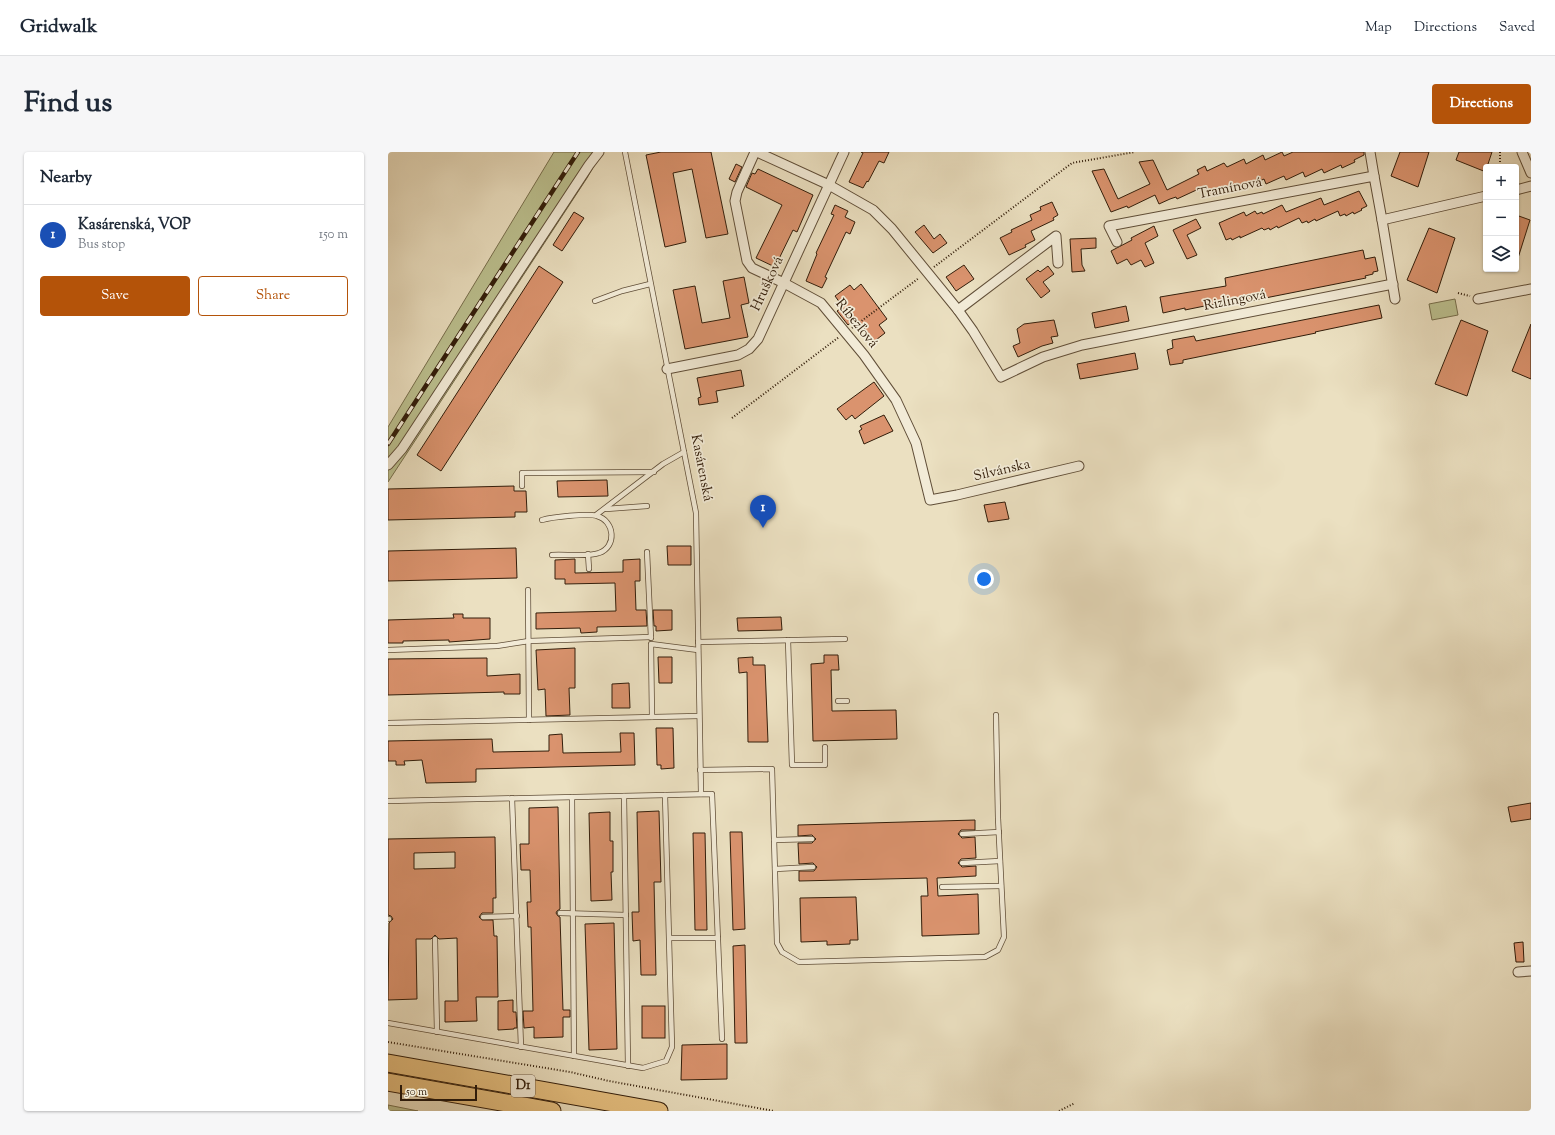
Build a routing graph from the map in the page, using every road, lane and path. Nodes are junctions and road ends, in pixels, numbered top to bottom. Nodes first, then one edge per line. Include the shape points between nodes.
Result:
1 (599, 152) edge
2 (625, 152) edge
3 (756, 152) edge
4 (844, 152) edge
5 (1135, 152) edge
6 (1370, 152) edge
7 (1500, 152) edge
8 (1522, 152) edge
9 (1500, 164) edge
10 (1531, 173) edge
11 (1374, 176) junction
12 (829, 185) junction
13 (1531, 186) edge
14 (1519, 189) edge
15 (1483, 197) edge
16 (1382, 220) junction
17 (1117, 242) dead end
18 (1058, 263) dead end
19 (927, 272) junction
20 (784, 283) junction
21 (650, 284) junction
22 (1393, 284) junction
23 (1531, 289) edge
24 (1458, 293) dead end
25 (1478, 298) joint
26 (1395, 299) dead end
27 (595, 301) dead end
28 (958, 310) junction
29 (845, 333) junction
30 (667, 369) junction
31 (732, 418) dead end
32 (684, 452) junction
33 (388, 465) edge
34 (1079, 466) dead end
35 (654, 472) junction
36 (522, 486) dead end
37 (930, 500) joint
38 (647, 506) dead end
39 (606, 509) junction
40 (596, 516) junction
41 (542, 520) dead end
42 (647, 552) dead end
43 (588, 554) junction
44 (552, 555) dead end
45 (589, 570) dead end
46 (528, 590) dead end
47 (651, 637) junction
48 (845, 638) dead end
49 (788, 640) junction
50 (529, 641) junction
51 (698, 642) junction
52 (651, 644) junction
53 (388, 650) edge
54 (698, 650) junction
55 (838, 701) dead end
56 (847, 701) dead end
57 (996, 715) dead end
58 (699, 716) junction
59 (652, 717) junction
60 (529, 720) junction
61 (388, 723) edge
62 (825, 747) dead end
63 (700, 770) junction
64 (701, 794) junction
65 (665, 795) junction
66 (624, 796) junction
67 (572, 797) junction
68 (512, 798) junction
69 (388, 801) edge
70 (999, 832) junction
71 (962, 834) dead end
72 (812, 839) dead end
73 (774, 840) junction
74 (1000, 861) junction
75 (962, 863) dead end
76 (813, 867) dead end
77 (775, 869) junction
78 (1001, 886) junction
79 (942, 887) dead end
80 (560, 913) dead end
81 (572, 913) junction
82 (626, 915) junction
83 (516, 916) junction
84 (483, 917) dead end
85 (670, 938) junction
86 (718, 938) junction
87 (435, 939) dead end
88 (1531, 971) edge
89 (1518, 972) dead end
90 (388, 1023) edge
91 (437, 1032) junction
92 (722, 1039) dead end
93 (388, 1042) edge
94 (521, 1047) junction
95 (574, 1056) junction
96 (388, 1062) edge
97 (628, 1066) junction
98 (388, 1082) edge
99 (1075, 1103) dead end
100 (552, 1111) edge
101 (659, 1111) edge
102 (774, 1111) edge
103 (1059, 1111) edge

1 - 33 street via 402,449
2 - 21 lane, Kasárenská
3 - 12 street
3 - 20 street, Ríbezľová via 735,201 747,261 752,268
4 - 12 street, Hrušková
5 - 19 path via 1072,163
6 - 11 street
7 - 9 path
8 - 10 street
11 - 16 street
11 - 17 street, Tramínová via 1109,226
12 - 19 street via 873,210
12 - 20 street, Hrušková
13 - 14 street
15 - 16 street
16 - 22 street
18 - 28 street via 1056,236
19 - 28 street
19 - 29 path
20 - 29 street, Ríbezľová via 821,303
20 - 30 street, Hrušková via 758,339 749,349 738,355
21 - 27 lane
21 - 30 lane, Kasárenská
22 - 26 street
22 - 28 street, Rizlingová via 1082,345 1043,357 1001,377
23 - 25 street
24 - 25 path
29 - 31 path
29 - 37 street, Ríbezľová via 896,400 916,443
30 - 32 lane, Kasárenská
32 - 35 lane
32 - 51 lane, Kasárenská via 696,513
34 - 37 street, Silvánska
35 - 36 lane via 522,473
35 - 39 lane
38 - 39 lane
39 - 40 lane
40 - 41 lane via 551,517
40 - 43 lane via 605,519 610,526 611,541 599,553
42 - 47 lane
43 - 44 lane
43 - 45 lane
46 - 50 lane
47 - 50 lane
47 - 52 lane
48 - 49 lane
49 - 51 lane
49 - 62 lane via 792,765 825,765
50 - 53 lane via 497,646
50 - 60 lane
51 - 54 lane, Kasárenská
52 - 54 lane
52 - 59 lane
54 - 58 lane, Kasárenská
55 - 56 lane
57 - 70 lane
58 - 59 lane
58 - 63 lane, Kasárenská
59 - 60 lane
60 - 61 lane
63 - 64 lane, Kasárenská
63 - 73 lane via 772,769
64 - 65 lane
64 - 86 lane via 712,794
65 - 66 lane
65 - 85 lane
66 - 67 lane
66 - 82 lane
67 - 68 lane
67 - 81 lane
68 - 69 lane
68 - 83 lane
70 - 71 lane
70 - 74 lane
72 - 73 lane
73 - 77 lane
74 - 75 lane
74 - 78 lane
76 - 77 lane
77 - 78 lane via 777,943 782,952 799,962 985,957 998,950 1004,937
78 - 79 lane
80 - 81 lane
81 - 82 lane
81 - 95 lane
82 - 97 lane
83 - 84 lane
83 - 94 lane
85 - 86 lane
85 - 97 lane via 672,1048 666,1061 643,1068
86 - 92 lane
87 - 91 lane
88 - 89 street
90 - 91 lane
91 - 94 lane
93 - 102 path via 570,1072
94 - 95 lane
95 - 97 lane
96 - 101 highway, D1
98 - 100 highway, D1
99 - 103 path

